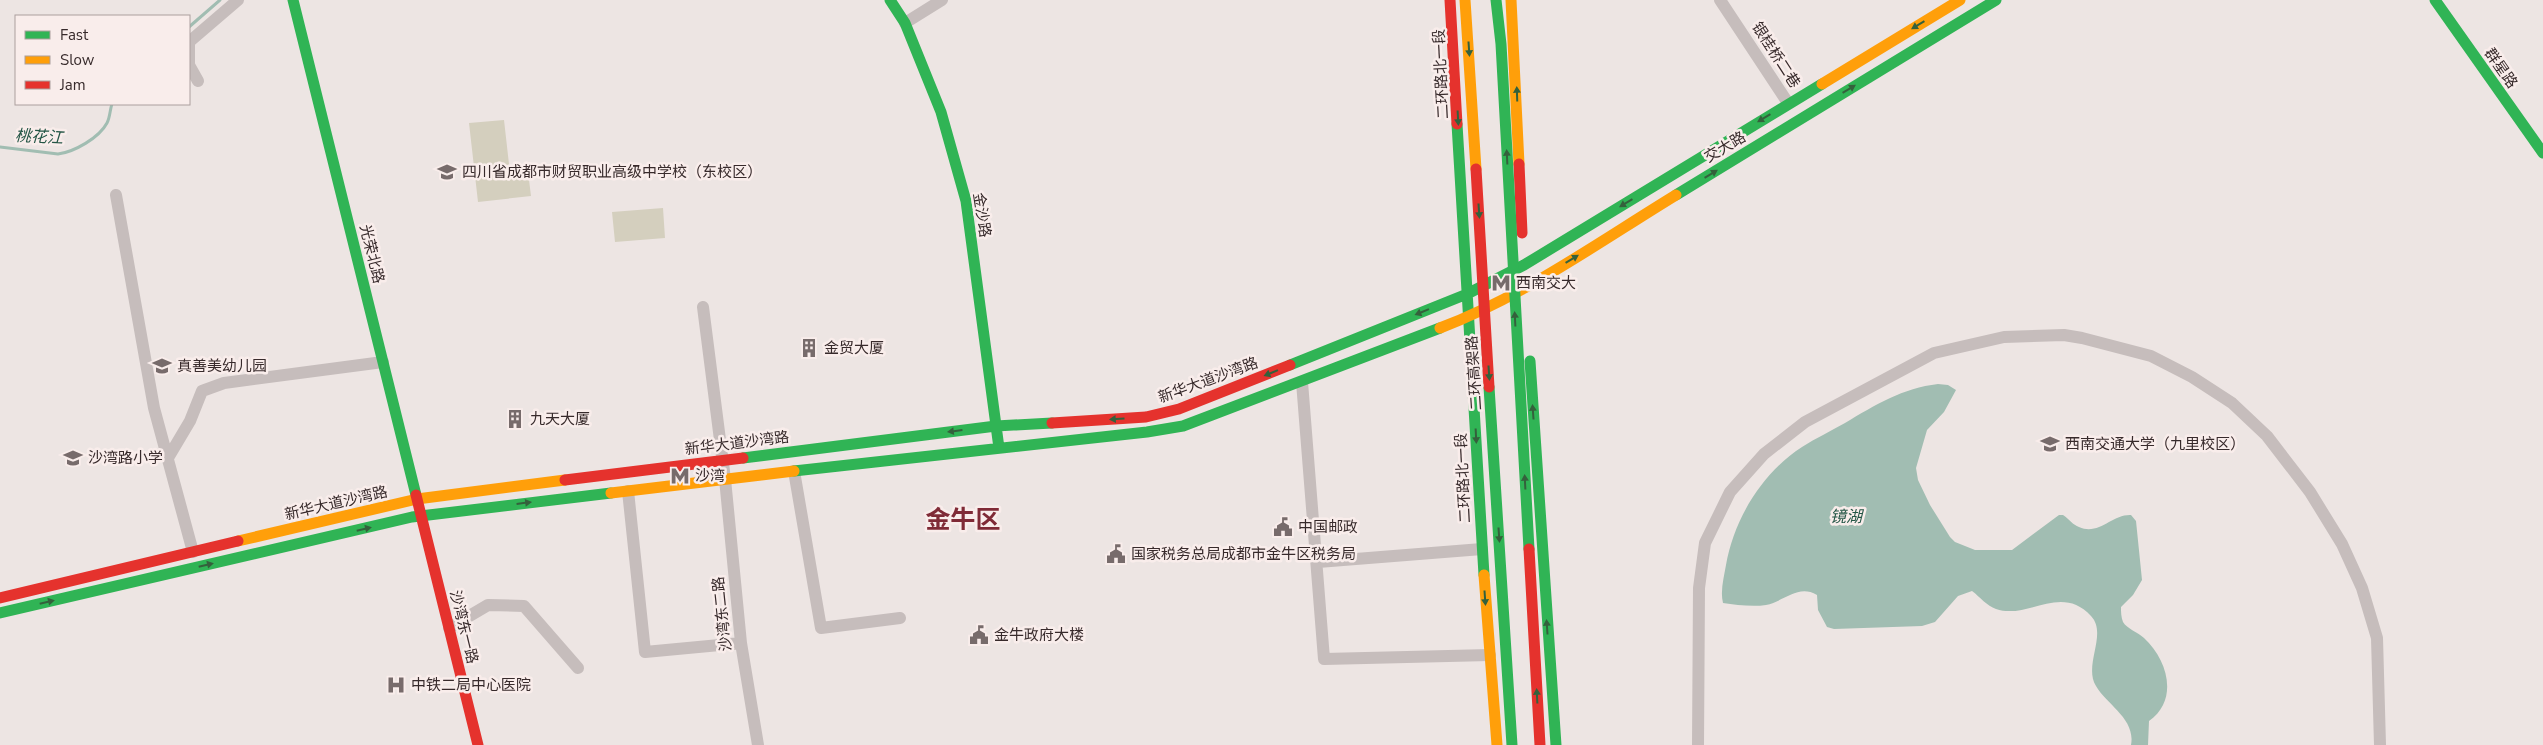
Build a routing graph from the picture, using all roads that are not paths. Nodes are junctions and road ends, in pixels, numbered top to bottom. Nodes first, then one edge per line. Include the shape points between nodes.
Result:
1 (238, 0) edge
2 (293, 0) edge
3 (890, 0) edge
4 (942, 0) edge
5 (1450, 0) edge
6 (1465, 0) edge
7 (1496, 0) edge
8 (1511, 0) edge
9 (1720, 0) edge
10 (1960, 0) edge
11 (1996, 0) edge
12 (2435, 0) edge
13 (906, 22) junction
14 (190, 41) edge
15 (190, 67) edge
16 (198, 81) dead end
17 (1788, 103) junction
18 (2543, 153) edge
19 (116, 195) dead end
20 (1524, 265) junction
21 (1525, 287) junction
22 (1467, 294) junction
23 (703, 307) dead end
24 (1469, 317) junction
25 (383, 362) junction
26 (1302, 382) junction
27 (996, 426) junction
28 (999, 448) junction
29 (168, 458) junction
30 (722, 459) junction
31 (794, 471) junction
32 (725, 480) junction
33 (628, 491) junction
34 (417, 499) junction
35 (421, 516) junction
36 (1482, 549) junction
37 (193, 552) junction
38 (1318, 562) junction
39 (0, 598) edge
40 (0, 614) edge
41 (900, 618) dead end
42 (449, 628) junction
43 (740, 643) junction
44 (1490, 655) junction
45 (578, 668) dead end
46 (478, 745) edge
47 (758, 745) edge
48 (1497, 745) edge
49 (1512, 745) edge
50 (1540, 745) edge
51 (1556, 745) edge
52 (1698, 745) edge
53 (2380, 745) edge

1 - 14 street
2 - 25 main road, 光荣北路
3 - 13 main road, 金沙路
4 - 13 street
5 -> 22 main road, 二环路北一段
6 -> 49 main road, 二环高架路, bridge
50 -> 7 main road, bridge
20 -> 8 main road
9 - 17 street, 银桂桥二巷
10 -> 17 main road, 交大路
21 -> 11 main road, 交大路
12 - 18 main road, 群星路
13 - 27 main road, 金沙路 via 941,112 966,201
15 - 16 street
17 -> 20 main road, 交大路
19 - 29 street via 154,408
20 - 21 main road
20 - 22 main road, 交大路
21 - 24 main road, 交大路
51 -> 21 main road
22 - 24 main road, 二环路北一段
22 -> 27 main road, 新华大道沙湾路 via 1179,409 1146,417
23 - 30 street, 沙湾东二路
24 - 26 main road, 新华大道沙湾路
24 -> 36 main road, 二环路北一段
25 - 29 street via 224,383 202,390 190,421
25 - 34 main road, 光荣北路
26 - 28 main road, 新华大道沙湾路 via 1183,426
26 - 38 street
27 - 28 main road, 金沙路
27 -> 30 main road, 新华大道沙湾路
28 - 31 main road, 新华大道沙湾路
29 - 37 street
30 - 32 street, 沙湾东二路
30 - 34 main road, 新华大道沙湾路
31 - 32 main road, 新华大道沙湾路
31 - 41 street via 821,628
32 - 33 main road, 新华大道沙湾路
32 - 43 street, 沙湾东二路
35 -> 33 main road, 新华大道沙湾路
33 - 43 street via 645,652
34 - 35 main road, 光荣北路
34 - 37 main road, 新华大道沙湾路
40 -> 35 main road, 新华大道沙湾路
35 - 42 main road, 沙湾东一路
36 - 38 street
36 -> 44 main road, 二环路北一段
37 - 39 main road, 新华大道沙湾路
38 - 44 street via 1324,659
42 - 45 street via 488,604 524,606
42 - 46 main road, 沙湾东一路
43 - 47 street, 沙湾东二路
44 - 48 main road, 二环路北一段
52 - 53 street via 1699,588 1705,543 1730,492 1752,466 1805,422 1934,354 2004,337 2064,335 2151,356 2232,403 2267,436 2310,492 2342,544 2362,588 2377,638

